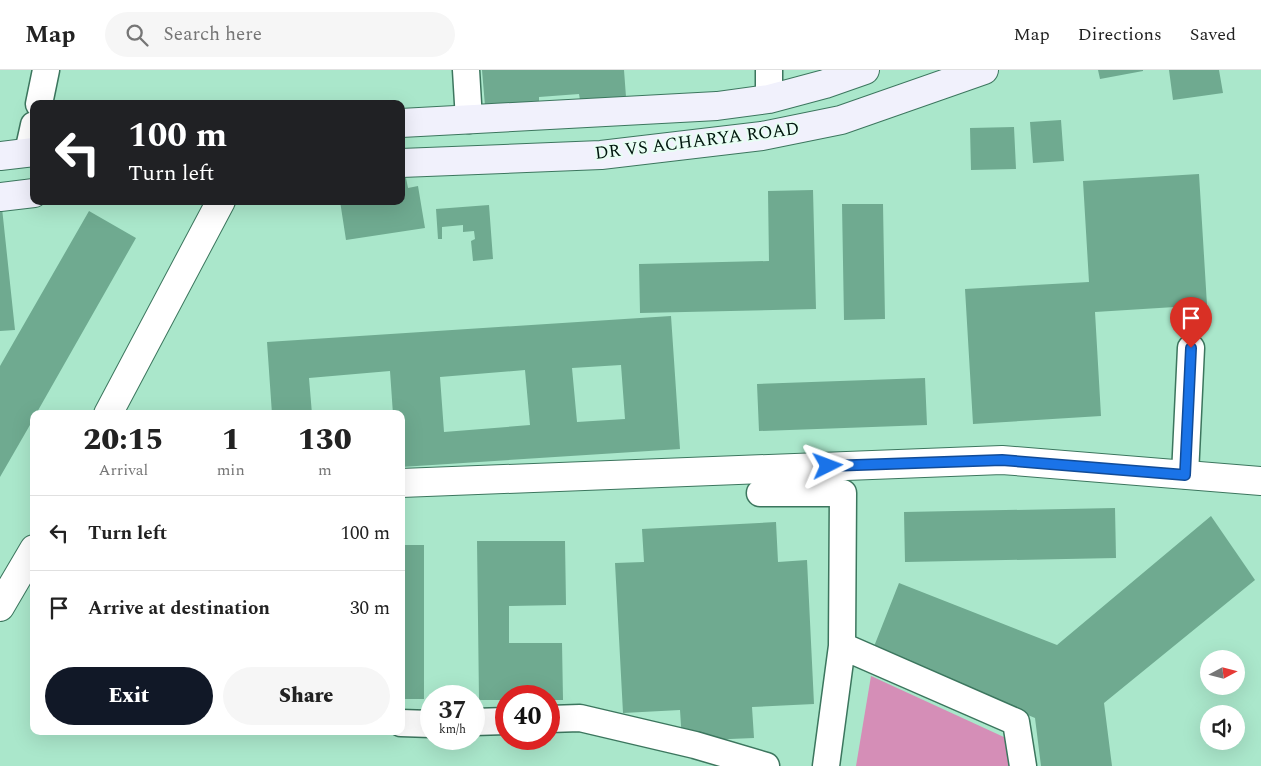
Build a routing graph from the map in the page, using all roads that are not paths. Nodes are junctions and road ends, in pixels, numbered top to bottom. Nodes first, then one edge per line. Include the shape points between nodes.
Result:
1 (46, 70) edge
2 (466, 70) edge
3 (769, 70) edge
4 (865, 70) edge
5 (982, 70) edge
6 (770, 99) junction
7 (39, 100) edge
8 (469, 120) junction
9 (405, 123) edge
10 (30, 152) edge
11 (0, 156) edge
12 (405, 163) edge
13 (30, 193) edge
14 (0, 197) edge
15 (219, 205) edge
16 (1191, 348) dead end
17 (110, 410) edge
18 (1185, 475) junction
19 (1261, 481) edge
20 (405, 483) edge
21 (760, 493) dead end
22 (30, 556) edge
23 (0, 608) edge
24 (842, 646) junction
25 (560, 719) edge
26 (405, 723) edge
27 (420, 724) edge
28 (766, 766) edge
29 (826, 766) edge
30 (1024, 766) edge

1 - 7 street
2 - 8 street
3 - 6 street
4 - 6 main road, DR VS ACHARYA ROAD
5 - 12 main road, DR VS ACHARYA ROAD via 841,120 762,136 601,155
6 - 8 main road, DR VS ACHARYA ROAD via 717,106
8 - 9 main road, DR VS ACHARYA ROAD
10 - 11 main road
13 - 14 main road
15 - 17 street
16 - 18 street
18 - 19 street
18 - 20 street via 1002,460
21 - 24 street via 842,493
22 - 23 street
24 - 29 street
24 - 30 street via 1016,722
25 - 28 street via 580,718 695,745
26 - 27 street

